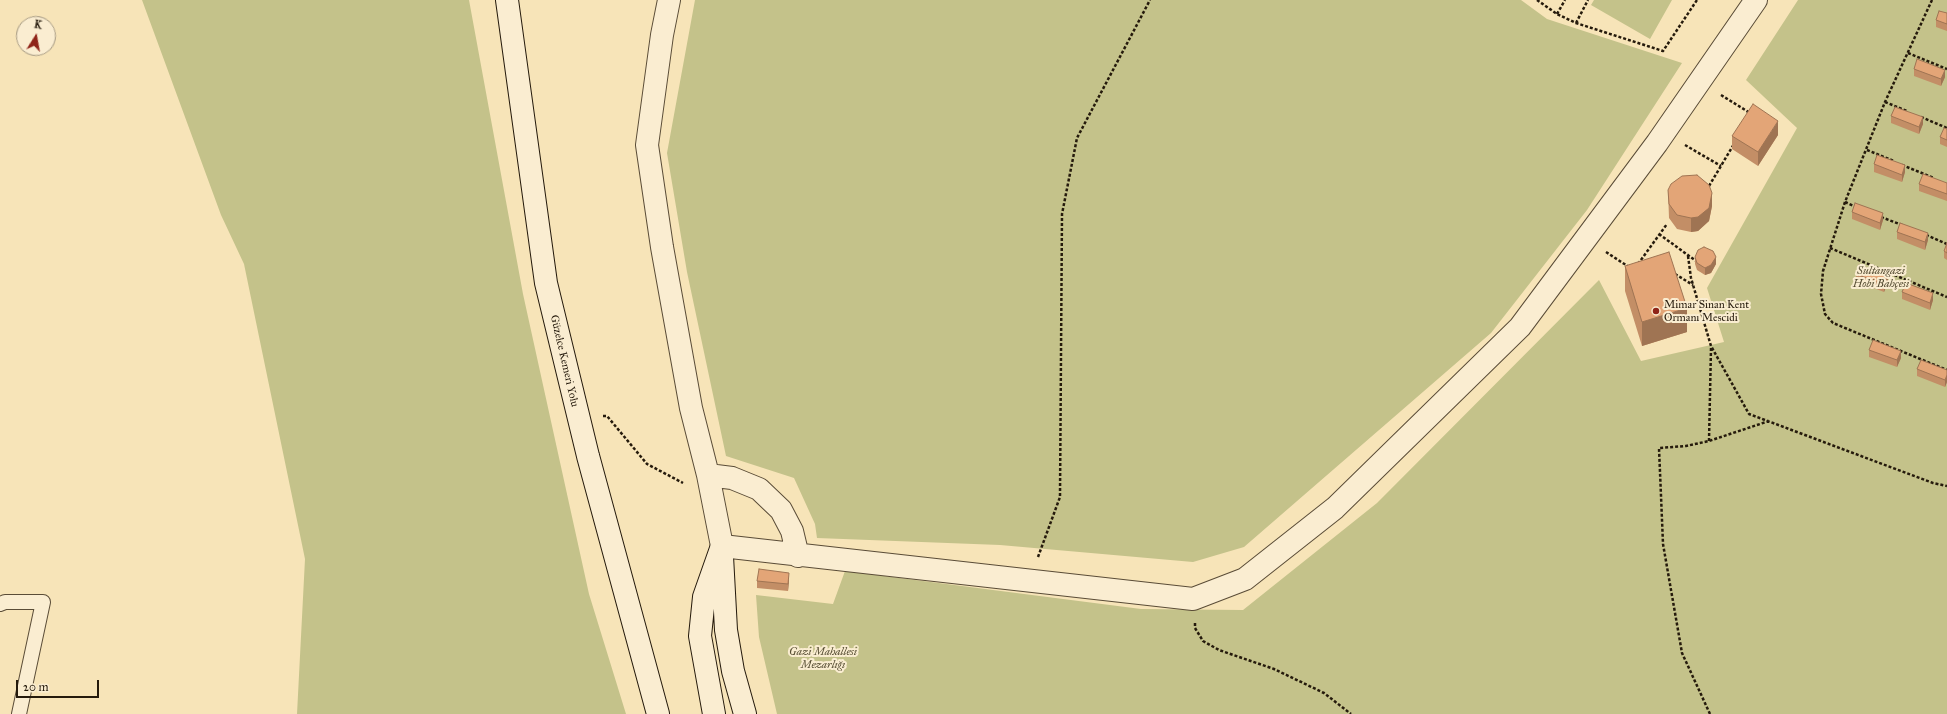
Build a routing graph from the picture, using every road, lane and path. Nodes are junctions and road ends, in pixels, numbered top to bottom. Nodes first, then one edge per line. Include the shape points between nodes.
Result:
1 (507, 0) edge
2 (669, 0) edge
3 (1150, 0) edge
4 (1537, 0) edge
5 (1565, 0) edge
6 (1588, 0) edge
7 (1697, 0) edge
8 (1756, 0) edge
9 (1932, 0) edge
10 (1557, 14) junction
11 (1576, 23) junction
12 (1908, 53) junction
13 (1947, 69) edge
14 (1699, 82) junction
15 (1885, 102) junction
16 (1751, 114) edge
17 (1913, 114) edge
18 (1920, 117) edge
19 (1947, 128) edge
20 (1663, 133) junction
21 (1736, 140) edge
22 (1867, 150) junction
23 (1721, 166) junction
24 (1940, 181) edge
25 (1709, 186) edge
26 (1846, 202) junction
27 (1860, 208) edge
28 (1874, 214) edge
29 (1667, 224) dead end
30 (1904, 226) edge
31 (1659, 234) junction
32 (1925, 235) edge
33 (1585, 239) junction
34 (1947, 244) edge
35 (1830, 248) junction
36 (1644, 255) junction
37 (1688, 256) junction
38 (1650, 258) edge
39 (1696, 261) edge
40 (1669, 270) edge
41 (1693, 285) junction
42 (1947, 298) edge
43 (1711, 346) junction
44 (1947, 370) edge
45 (578, 418) junction
46 (1769, 421) junction
47 (1709, 441) junction
48 (708, 475) junction
49 (684, 484) dead end
50 (1947, 486) edge
51 (722, 546) junction
52 (798, 556) junction
53 (1030, 580) junction
54 (1193, 599) junction
55 (0, 604) edge
56 (18, 714) edge
57 (658, 714) edge
58 (714, 714) edge
59 (745, 714) edge
60 (1351, 714) edge
61 (1710, 714) edge

1 - 45 street, Güzelce Kemeri Yolu via 546,282
2 - 48 street via 647,145 662,247 691,408
3 - 53 path via 1077,138 1062,214 1060,497
4 - 10 path
5 - 10 path
6 - 11 path
7 - 11 path via 1663,51
8 - 14 street
9 - 12 path
10 - 11 path
12 - 13 path
12 - 15 path
14 - 16 path
14 - 20 street
15 - 17 path
15 - 22 path
18 - 19 path
20 - 23 path
20 - 33 street
21 - 23 path
22 - 24 path
22 - 26 path
23 - 25 path
26 - 27 path
26 - 35 path
28 - 30 path
29 - 31 path
31 - 36 path
31 - 37 path
32 - 34 path
33 - 36 path via 1634,270
33 - 54 street via 1520,327 1334,508 1245,579
35 - 42 path
35 - 44 path via 1823,271 1821,294 1825,314 1833,323
36 - 38 path
37 - 39 path
37 - 41 path
40 - 41 path
41 - 43 path
43 - 46 path via 1749,414
43 - 47 path
45 - 49 path via 607,416 647,464
45 - 57 street, Güzelce Kemeri Yolu
46 - 47 path
46 - 50 path
47 - 61 path via 1659,448 1663,544 1682,653
48 - 51 street
48 - 52 street via 732,478 759,489 781,510 792,531
51 - 52 street
51 - 58 street via 704,596 700,636
51 - 59 street via 726,630 733,671
52 - 53 street
53 - 54 street
54 - 60 path via 1195,628 1203,641 1219,650 1274,669 1324,693
55 - 56 lane via 44,602

